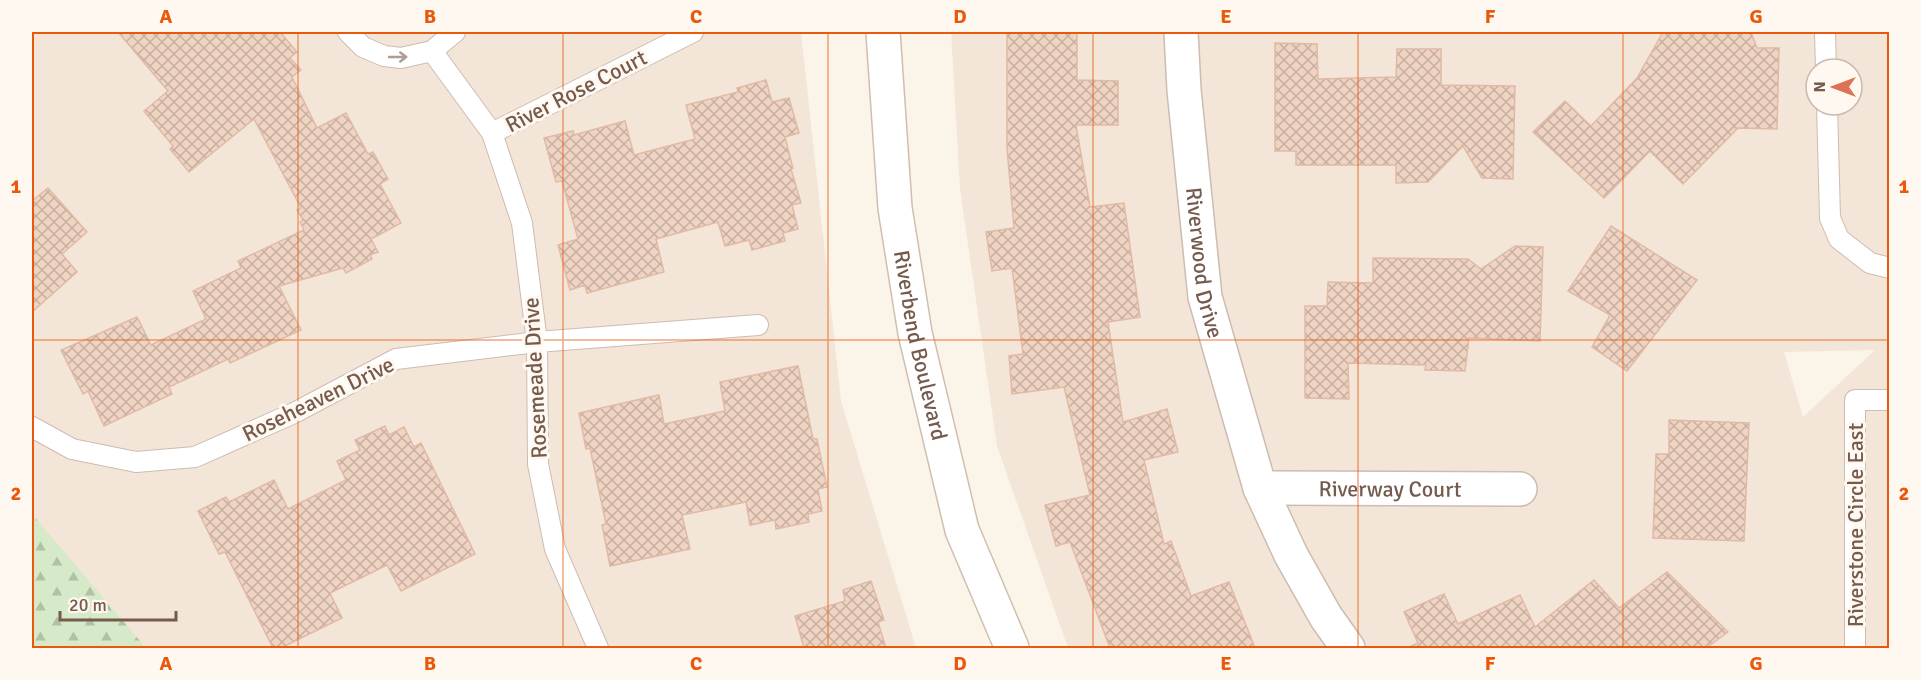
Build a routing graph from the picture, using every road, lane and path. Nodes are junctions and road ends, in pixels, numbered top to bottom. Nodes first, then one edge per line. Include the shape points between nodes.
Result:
1 (348, 32) edge
2 (455, 32) edge
3 (693, 32) edge
4 (883, 32) edge
5 (1181, 32) edge
6 (1825, 32) edge
7 (432, 51) junction
8 (1826, 57) edge
9 (1827, 117) edge
10 (492, 133) junction
11 (1890, 268) edge
12 (758, 325) dead end
13 (537, 342) junction
14 (1890, 400) edge
15 (32, 427) edge
16 (1260, 488) junction
17 (1520, 489) dead end
18 (598, 648) edge
19 (1012, 648) edge
20 (1348, 648) edge
21 (1855, 648) edge

1 -> 7 lane via 363,46 384,56 401,58
2 - 7 lane
3 - 10 lane, River Rose Court
4 - 19 street, Riverbend Boulevard via 895,208 915,333 962,530
5 - 16 street, Riverwood Drive via 1205,297
6 - 8 lane
7 - 10 lane, Rosemeade Drive
9 - 11 lane via 1830,219 1839,238 1870,263
10 - 13 lane, Rosemeade Drive via 522,223
12 - 13 lane, Roseheaven Drive
13 - 15 lane, Roseheaven Drive via 396,359 294,413 195,457 136,462 72,449
13 - 18 lane, Rosemeade Drive via 538,464 555,549
14 - 21 lane, Riverstone Circle East via 1855,400
16 - 17 street, Riverway Court
16 - 20 street, Riverwood Drive via 1291,555

